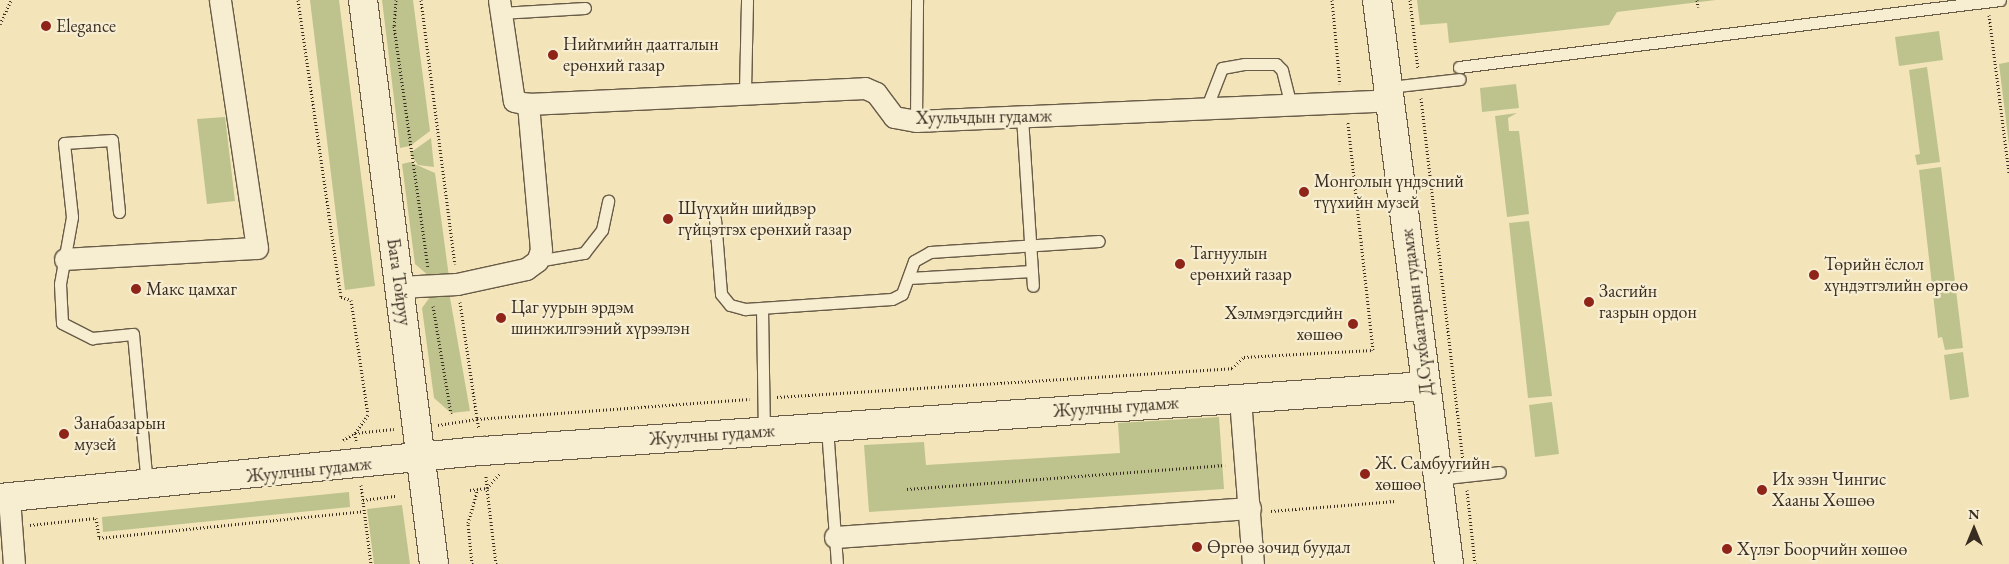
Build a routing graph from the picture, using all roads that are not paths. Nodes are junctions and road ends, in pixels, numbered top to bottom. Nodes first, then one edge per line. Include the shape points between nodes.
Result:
1 (220, 0) edge
2 (363, 0) edge
3 (747, 0) edge
4 (917, 0) edge
5 (1377, 0) edge
6 (2000, 0) edge
7 (500, 6) edge
8 (585, 8) edge
9 (745, 90) junction
10 (1390, 93) junction
11 (528, 104) junction
12 (1291, 106) junction
13 (1206, 109) junction
14 (1022, 117) junction
15 (916, 121) junction
16 (608, 201) dead end
17 (119, 212) dead end
18 (715, 219) dead end
19 (1099, 241) dead end
20 (1031, 244) junction
21 (65, 259) junction
22 (537, 261) junction
23 (1032, 271) junction
24 (909, 278) junction
25 (1033, 286) dead end
26 (399, 287) junction
27 (762, 308) junction
28 (1426, 386) junction
29 (1240, 399) junction
30 (827, 428) junction
31 (764, 432) junction
32 (421, 458) junction
33 (1500, 472) dead end
34 (1438, 479) junction
35 (147, 486) junction
36 (5, 498) edge
37 (1250, 508) junction
38 (835, 537) junction
39 (14, 564) edge
40 (434, 564) edge
41 (837, 564) edge
42 (1253, 564) edge
43 (1449, 564) edge

1 - 21 street via 257,248
2 - 26 main road, Бага Тойруу
3 - 9 lane
4 - 15 lane
5 - 10 main road, Д.Сүхбаатарын гудамж
6 - 10 lane via 1460,73
7 - 8 lane
7 - 11 street via 514,102
9 - 11 street, Хуульчдын гудамж
9 - 15 street, Хуульчдын гудамж via 865,88 876,93 894,117
10 - 12 street, Хуульчдын гудамж
10 - 28 main road, Д.Сүхбаатарын гудамж
11 - 22 street via 541,250
12 - 13 street, Хуульчдын гудамж
12 - 13 lane via 1282,70 1276,64 1244,64 1222,68
13 - 14 street, Хуульчдын гудамж
14 - 15 street, Хуульчдын гудамж
14 - 20 lane
16 - 22 lane via 602,230 584,253
17 - 21 lane via 112,140 64,143 72,217
18 - 27 lane via 721,294 730,305
19 - 20 lane
20 - 23 lane
20 - 24 lane via 930,252 914,261
21 - 35 lane via 60,284 62,323 92,338 133,334
22 - 26 street via 526,269
23 - 24 lane
23 - 25 lane
24 - 27 lane via 902,294 892,299
26 - 32 main road, Бага Тойруу
27 - 31 lane
28 - 29 main road, Жуулчны гудамж
28 - 34 main road, Д.Сүхбаатарын гудамж
29 - 30 main road, Жуулчны гудамж
29 - 37 street
30 - 31 main road, Жуулчны гудамж
30 - 38 lane
31 - 32 main road, Жуулчны гудамж
32 - 35 main road, Жуулчны гудамж
32 - 40 main road, Бага Тойруу
33 - 34 lane
34 - 43 main road, Д.Сүхбаатарын гудамж
35 - 36 main road, Жуулчны гудамж
36 - 39 street
37 - 38 street
37 - 42 street
38 - 41 lane

